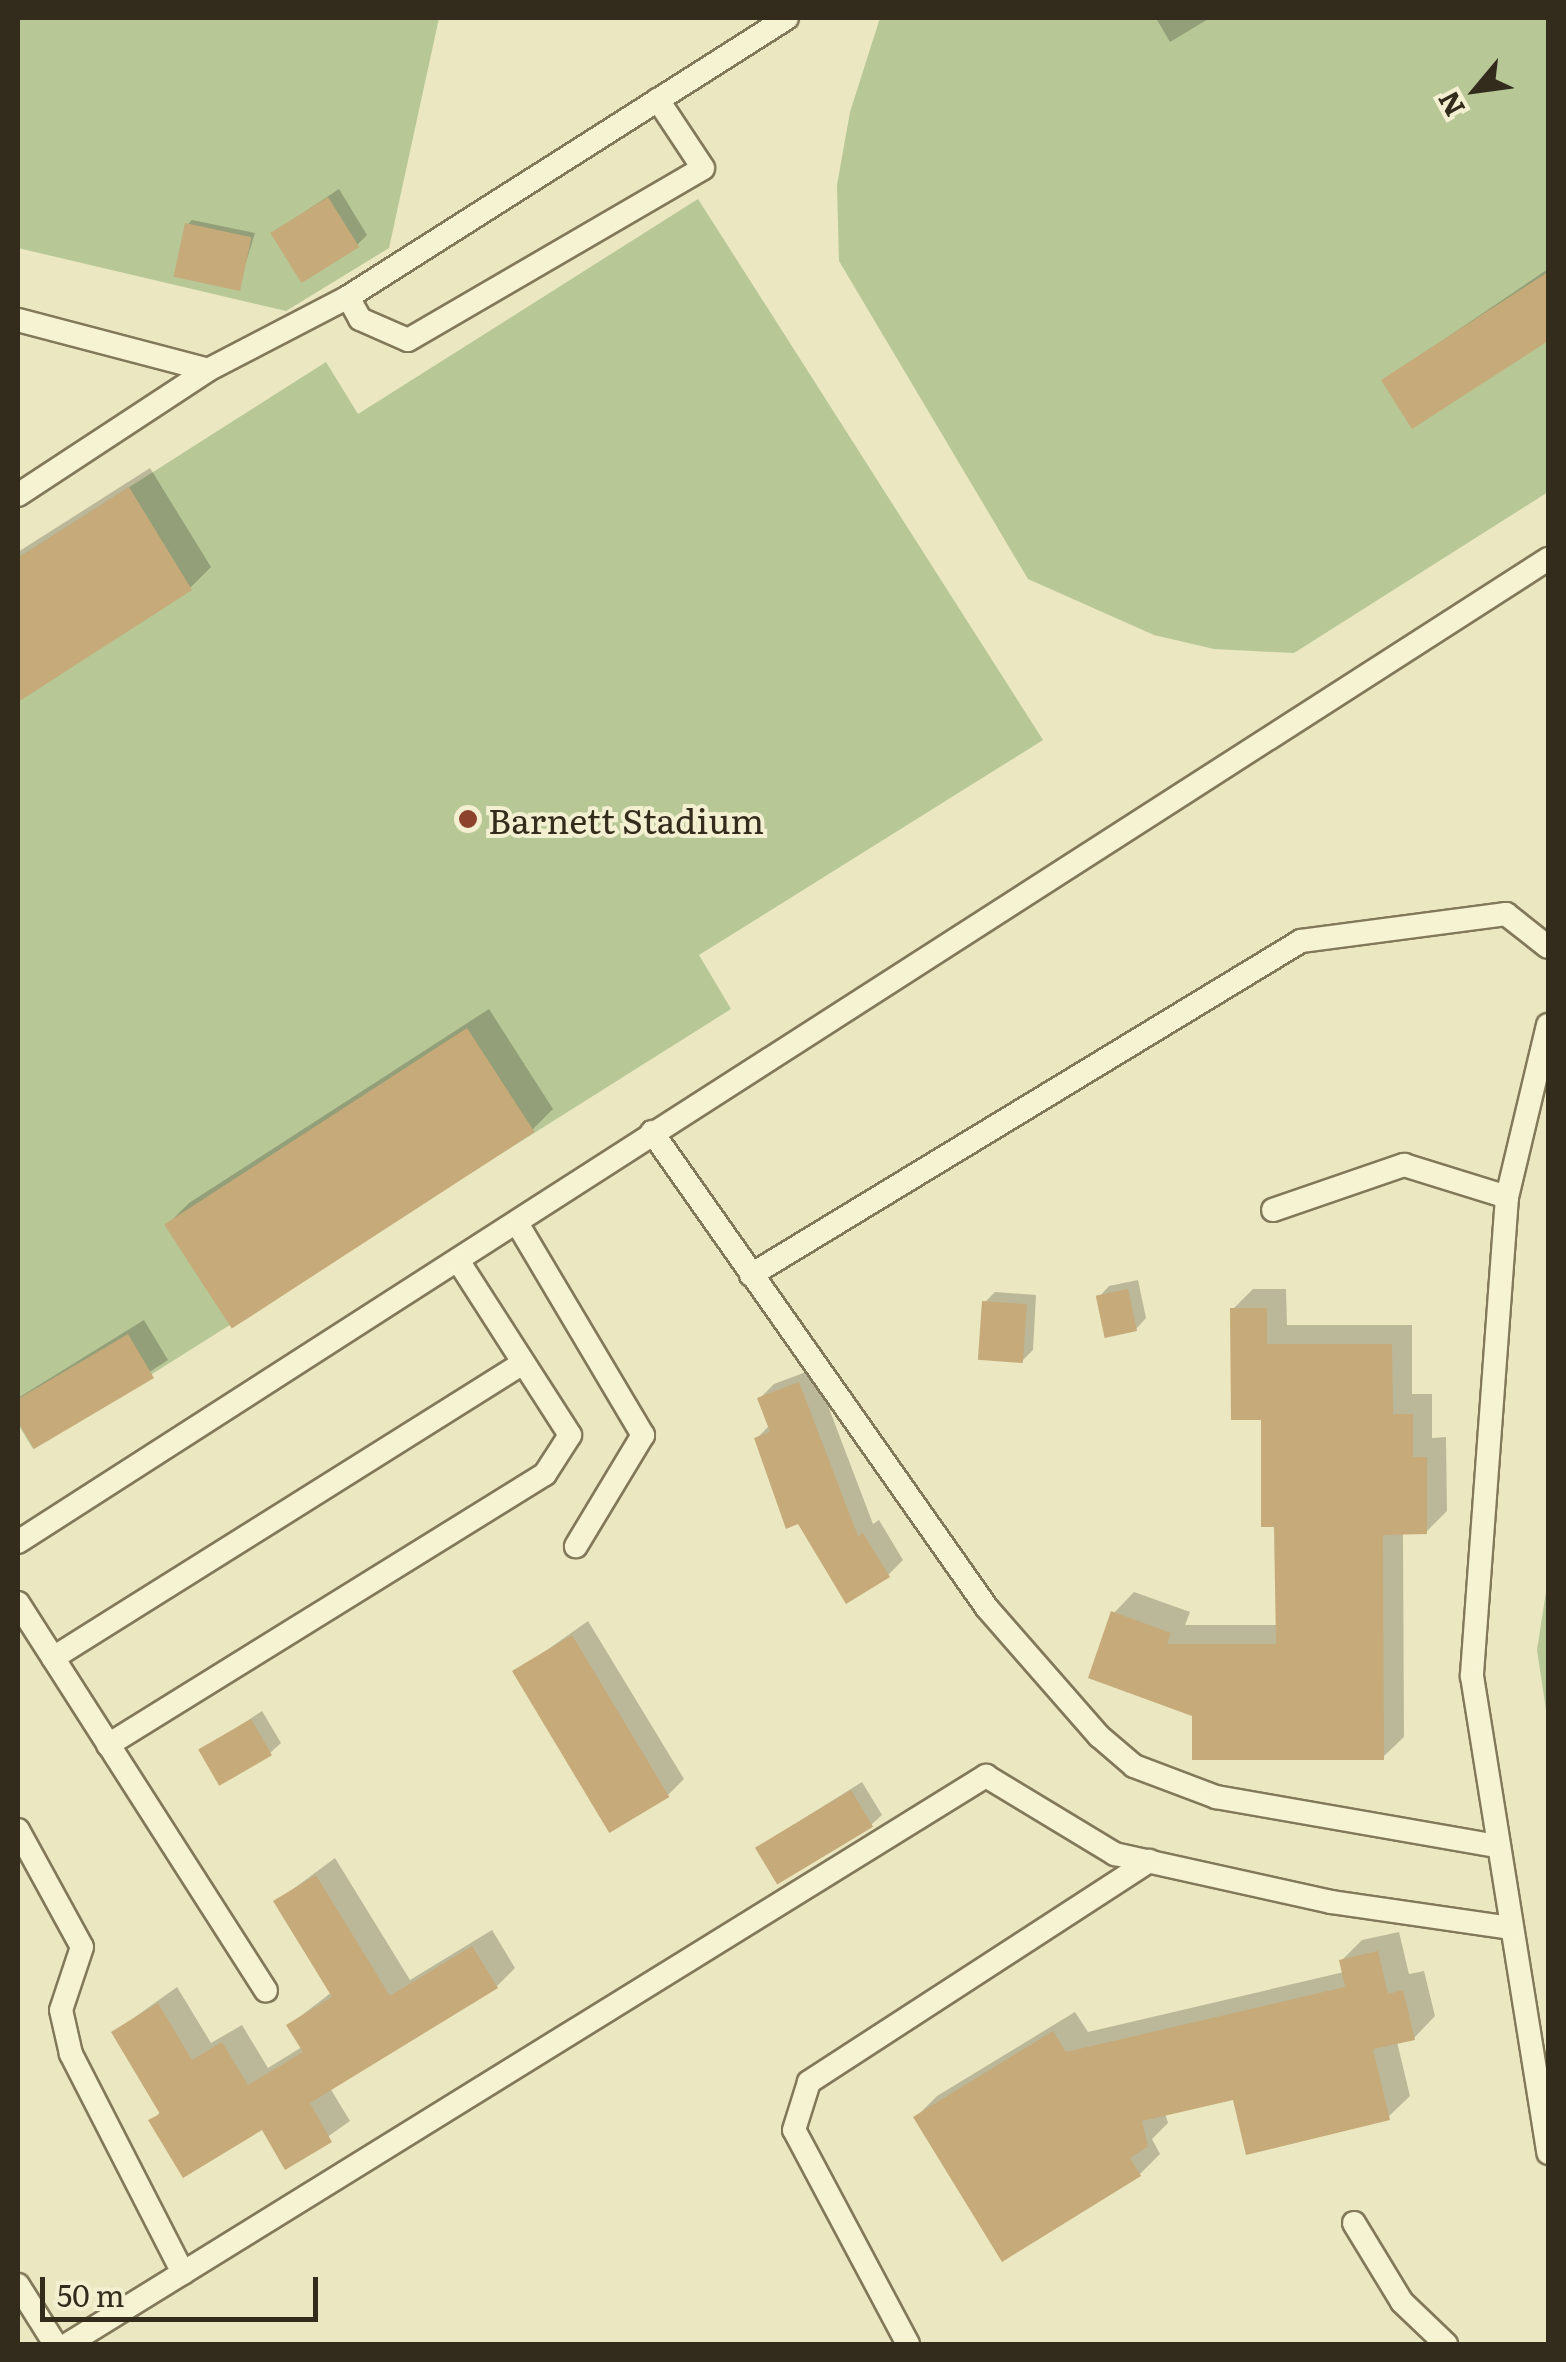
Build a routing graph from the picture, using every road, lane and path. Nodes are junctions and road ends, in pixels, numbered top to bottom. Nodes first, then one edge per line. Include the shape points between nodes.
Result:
1 (787, 18) edge
2 (658, 100) junction
3 (348, 297) junction
4 (18, 320) edge
5 (208, 370) junction
6 (18, 496) edge
7 (1548, 559) edge
8 (1548, 947) edge
9 (1548, 1025) edge
10 (652, 1132) junction
11 (1507, 1197) junction
12 (1273, 1210) dead end
13 (517, 1223) junction
14 (459, 1262) junction
15 (751, 1274) junction
16 (523, 1363) junction
17 (18, 1542) edge
18 (576, 1546) dead end
19 (18, 1604) edge
20 (52, 1658) junction
21 (108, 1744) junction
22 (18, 1830) edge
23 (1498, 1846) junction
24 (1149, 1861) junction
25 (1511, 1928) junction
26 (266, 1991) dead end
27 (1548, 2153) edge
28 (1354, 2223) dead end
29 (183, 2273) junction
30 (18, 2285) edge
31 (55, 2344) edge
32 (68, 2344) edge
33 (908, 2344) edge
34 (1446, 2344) edge

1 - 2 lane
2 - 3 lane
2 - 3 lane via 704,168 408,340 360,318
3 - 5 lane
4 - 5 lane
5 - 6 lane
7 - 10 lane
8 - 15 lane via 1506,914 1301,941
9 - 11 lane
10 - 13 lane
10 - 15 lane
11 - 12 lane via 1404,1165
11 - 23 lane via 1472,1676
13 - 14 lane
13 - 18 lane via 643,1435
14 - 16 lane
14 - 17 lane
15 - 23 lane via 987,1608 1099,1736 1134,1766 1216,1797
16 - 20 lane
16 - 21 lane via 570,1435 545,1474
19 - 20 lane
20 - 21 lane
21 - 26 lane
22 - 29 lane via 82,1946 62,2010 71,2054
23 - 25 lane
24 - 25 lane via 1332,1902
24 - 29 lane via 1115,1854 986,1776
24 - 33 lane via 809,2082 794,2130
25 - 27 lane
28 - 34 lane via 1402,2302
29 - 32 lane
30 - 31 lane

